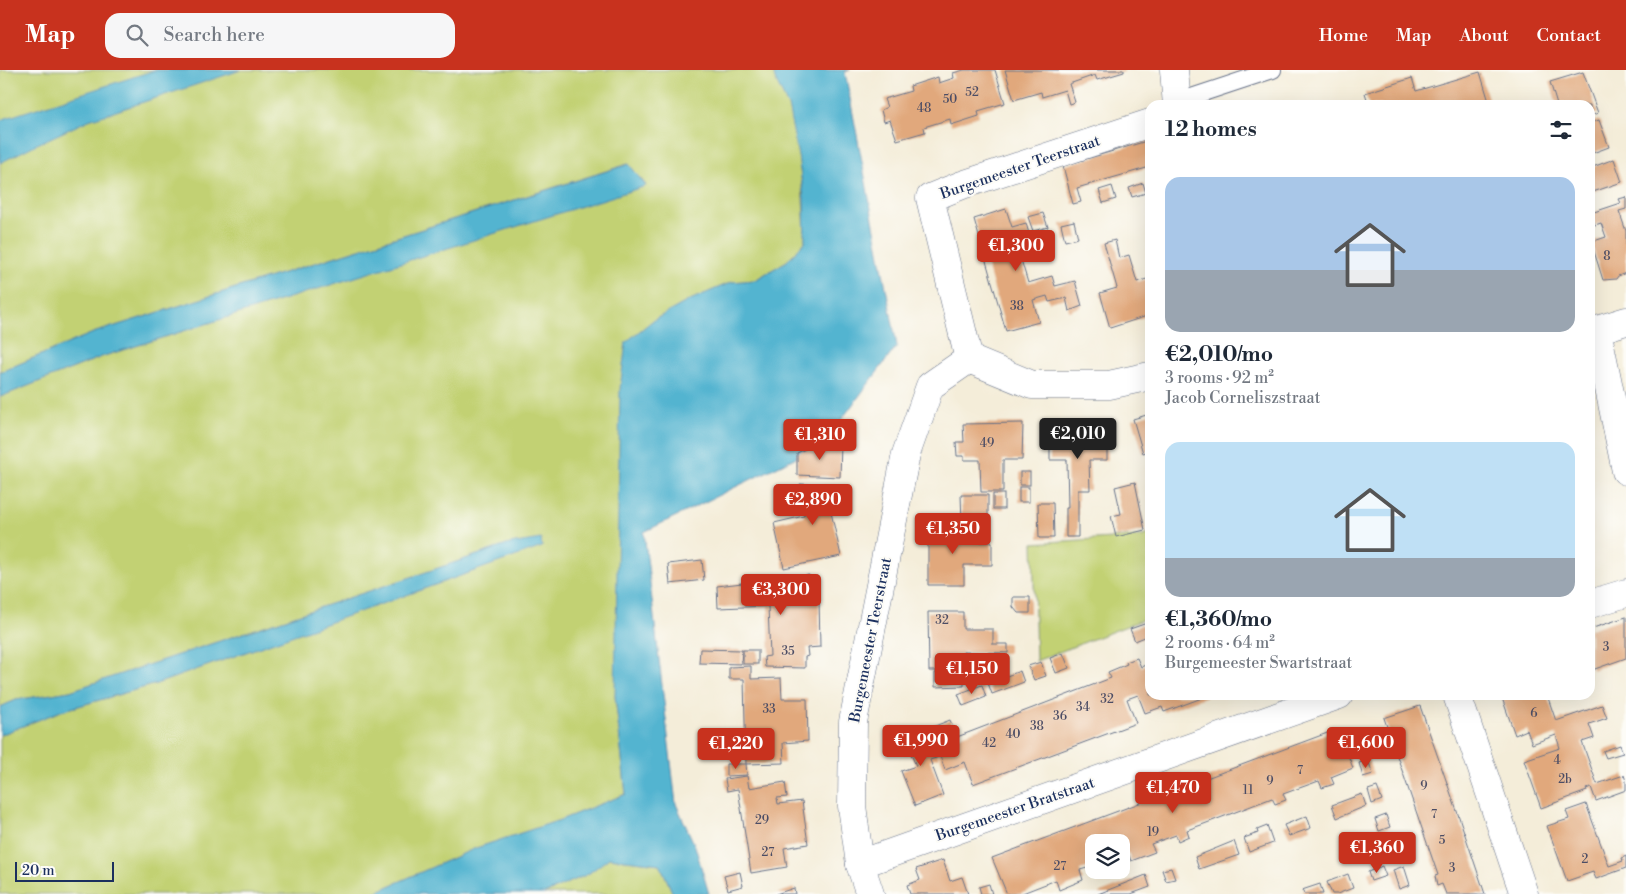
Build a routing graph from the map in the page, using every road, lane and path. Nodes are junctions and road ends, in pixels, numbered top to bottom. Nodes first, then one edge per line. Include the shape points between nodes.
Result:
1 (1174, 70) edge
2 (1273, 70) edge
3 (1177, 100) edge
4 (1188, 100) edge
5 (1145, 125) edge
6 (1626, 320) edge
7 (1595, 321) edge
8 (1595, 330) edge
9 (969, 359) junction
10 (1145, 377) edge
11 (1626, 471) edge
12 (1626, 594) edge
13 (1595, 603) edge
14 (1325, 700) edge
15 (1459, 700) edge
16 (860, 864) junction
17 (870, 894) edge
18 (1524, 894) edge

1 - 3 street
2 - 4 lane
5 - 9 street, Burgemeester Teerstraat via 930,198
6 - 7 street
8 - 11 street
9 - 10 street via 1032,385 1109,385
9 - 16 street, Burgemeester Teerstraat via 930,386 906,454 853,722 852,806
12 - 13 street
14 - 16 street, Burgemeester Bratstraat
15 - 18 street
16 - 17 street, Burgemeester Teerstraat

